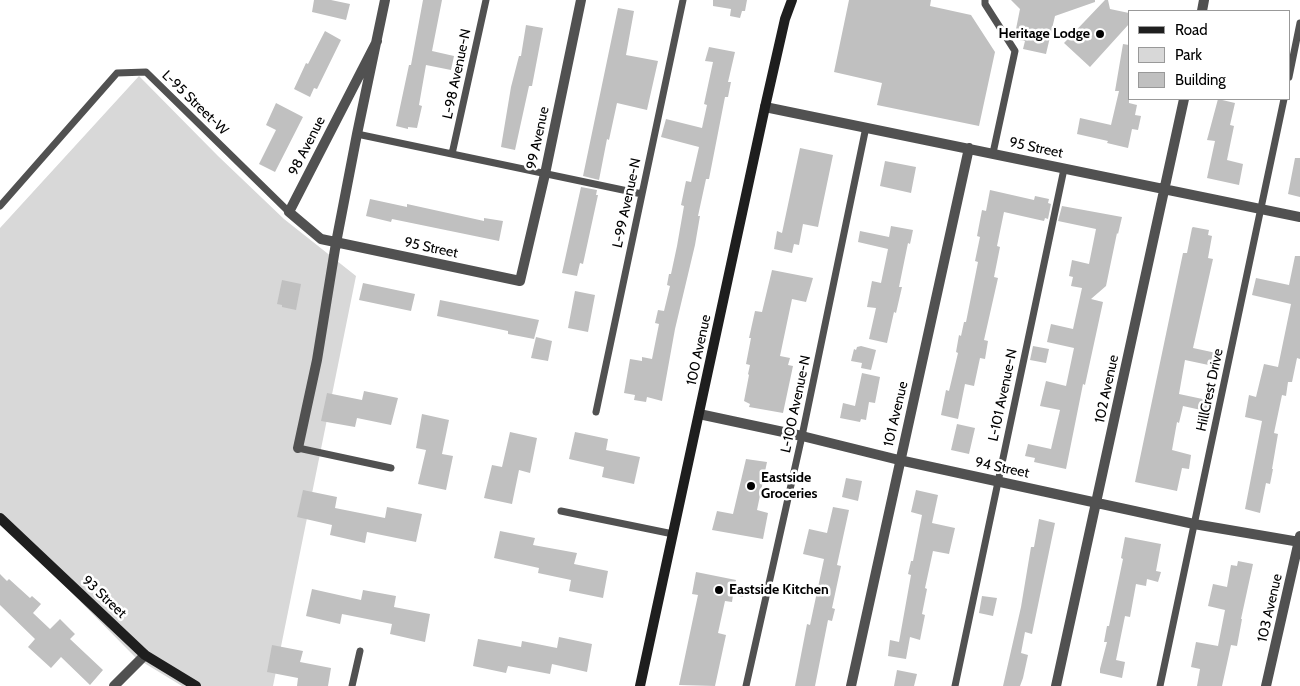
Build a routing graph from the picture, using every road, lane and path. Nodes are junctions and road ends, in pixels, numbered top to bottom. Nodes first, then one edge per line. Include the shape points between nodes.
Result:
1 (386, 0) edge
2 (486, 0) edge
3 (581, 0) edge
4 (683, 0) edge
5 (786, 0) edge
6 (792, 0) edge
7 (986, 0) edge
8 (785, 19) junction
9 (1300, 23) edge
10 (377, 42) junction
11 (1290, 72) edge
12 (1184, 100) edge
13 (1284, 100) edge
14 (765, 107) junction
15 (866, 127) junction
16 (357, 134) junction
17 (969, 148) junction
18 (993, 153) junction
19 (452, 154) junction
20 (1064, 168) junction
21 (545, 174) junction
22 (1165, 189) junction
23 (642, 194) junction
24 (0, 206) edge
25 (1261, 209) junction
26 (288, 212) junction
27 (1300, 217) edge
28 (336, 243) junction
29 (520, 281) joint
30 (596, 412) dead end
31 (700, 414) junction
32 (802, 436) junction
33 (298, 448) joint
34 (899, 460) junction
35 (391, 468) dead end
36 (998, 481) junction
37 (1096, 503) junction
38 (561, 511) dead end
39 (0, 518) edge
40 (1194, 524) junction
41 (673, 534) junction
42 (1300, 540) edge
43 (360, 651) dead end
44 (146, 655) junction
45 (114, 686) edge
46 (196, 686) edge
47 (352, 686) edge
48 (640, 686) edge
49 (746, 686) edge
50 (851, 686) edge
51 (956, 686) edge
52 (1056, 686) edge
53 (1160, 686) edge
54 (1266, 686) edge

1 - 10 street, 98 Avenue
2 - 19 lane, L-98 Avenue-N
3 - 21 street, 99 Avenue
4 - 23 lane, L-99 Avenue-N
5 - 8 main road, 100 Avenue
6 - 8 main road, 100 Avenue
7 - 18 lane via 984,4 1015,51
8 - 14 main road, 100 Avenue
9 - 11 lane
10 - 16 street, 98 Avenue
10 - 26 street, 98 Avenue
12 - 22 street, 102 Avenue
13 - 25 lane, HillCrest Drive
14 - 15 street, 95 Street
14 - 31 main road, 100 Avenue
15 - 17 street, 95 Street
15 - 32 lane, L-100 Avenue-N
16 - 19 lane
16 - 28 street, 98 Avenue
17 - 18 street, 95 Street
17 - 34 street, 101 Avenue
18 - 20 street, 95 Street
19 - 21 lane
20 - 22 street, 95 Street
20 - 36 lane, L-101 Avenue-N
21 - 23 lane
21 - 29 street, 99 Avenue
22 - 25 street, 95 Street
22 - 37 street, 102 Avenue
23 - 30 lane, L-99 Avenue-N
24 - 26 lane, L-95 Street-W via 117,73 146,72
25 - 27 street, 95 Street
25 - 40 lane, HillCrest Drive
26 - 28 street via 320,240
28 - 29 street, 95 Street
28 - 33 street, 98 Avenue via 317,360
31 - 32 street, 94 Street
31 - 41 main road, 100 Avenue
32 - 34 street, 94 Street
32 - 49 lane, L-100 Avenue-N
33 - 35 lane
34 - 36 street, 94 Street
34 - 50 street, 101 Avenue
36 - 37 street, 94 Street
36 - 51 lane, L-101 Avenue-N
37 - 40 street, 94 Street
37 - 52 street, 102 Avenue
38 - 41 lane
39 - 44 main road, 93 Street
40 - 42 street, 94 Street
40 - 53 lane, HillCrest Drive
41 - 48 main road, 100 Avenue
42 - 54 street, 103 Avenue
43 - 47 lane
44 - 45 street
44 - 46 main road, 93 Street

